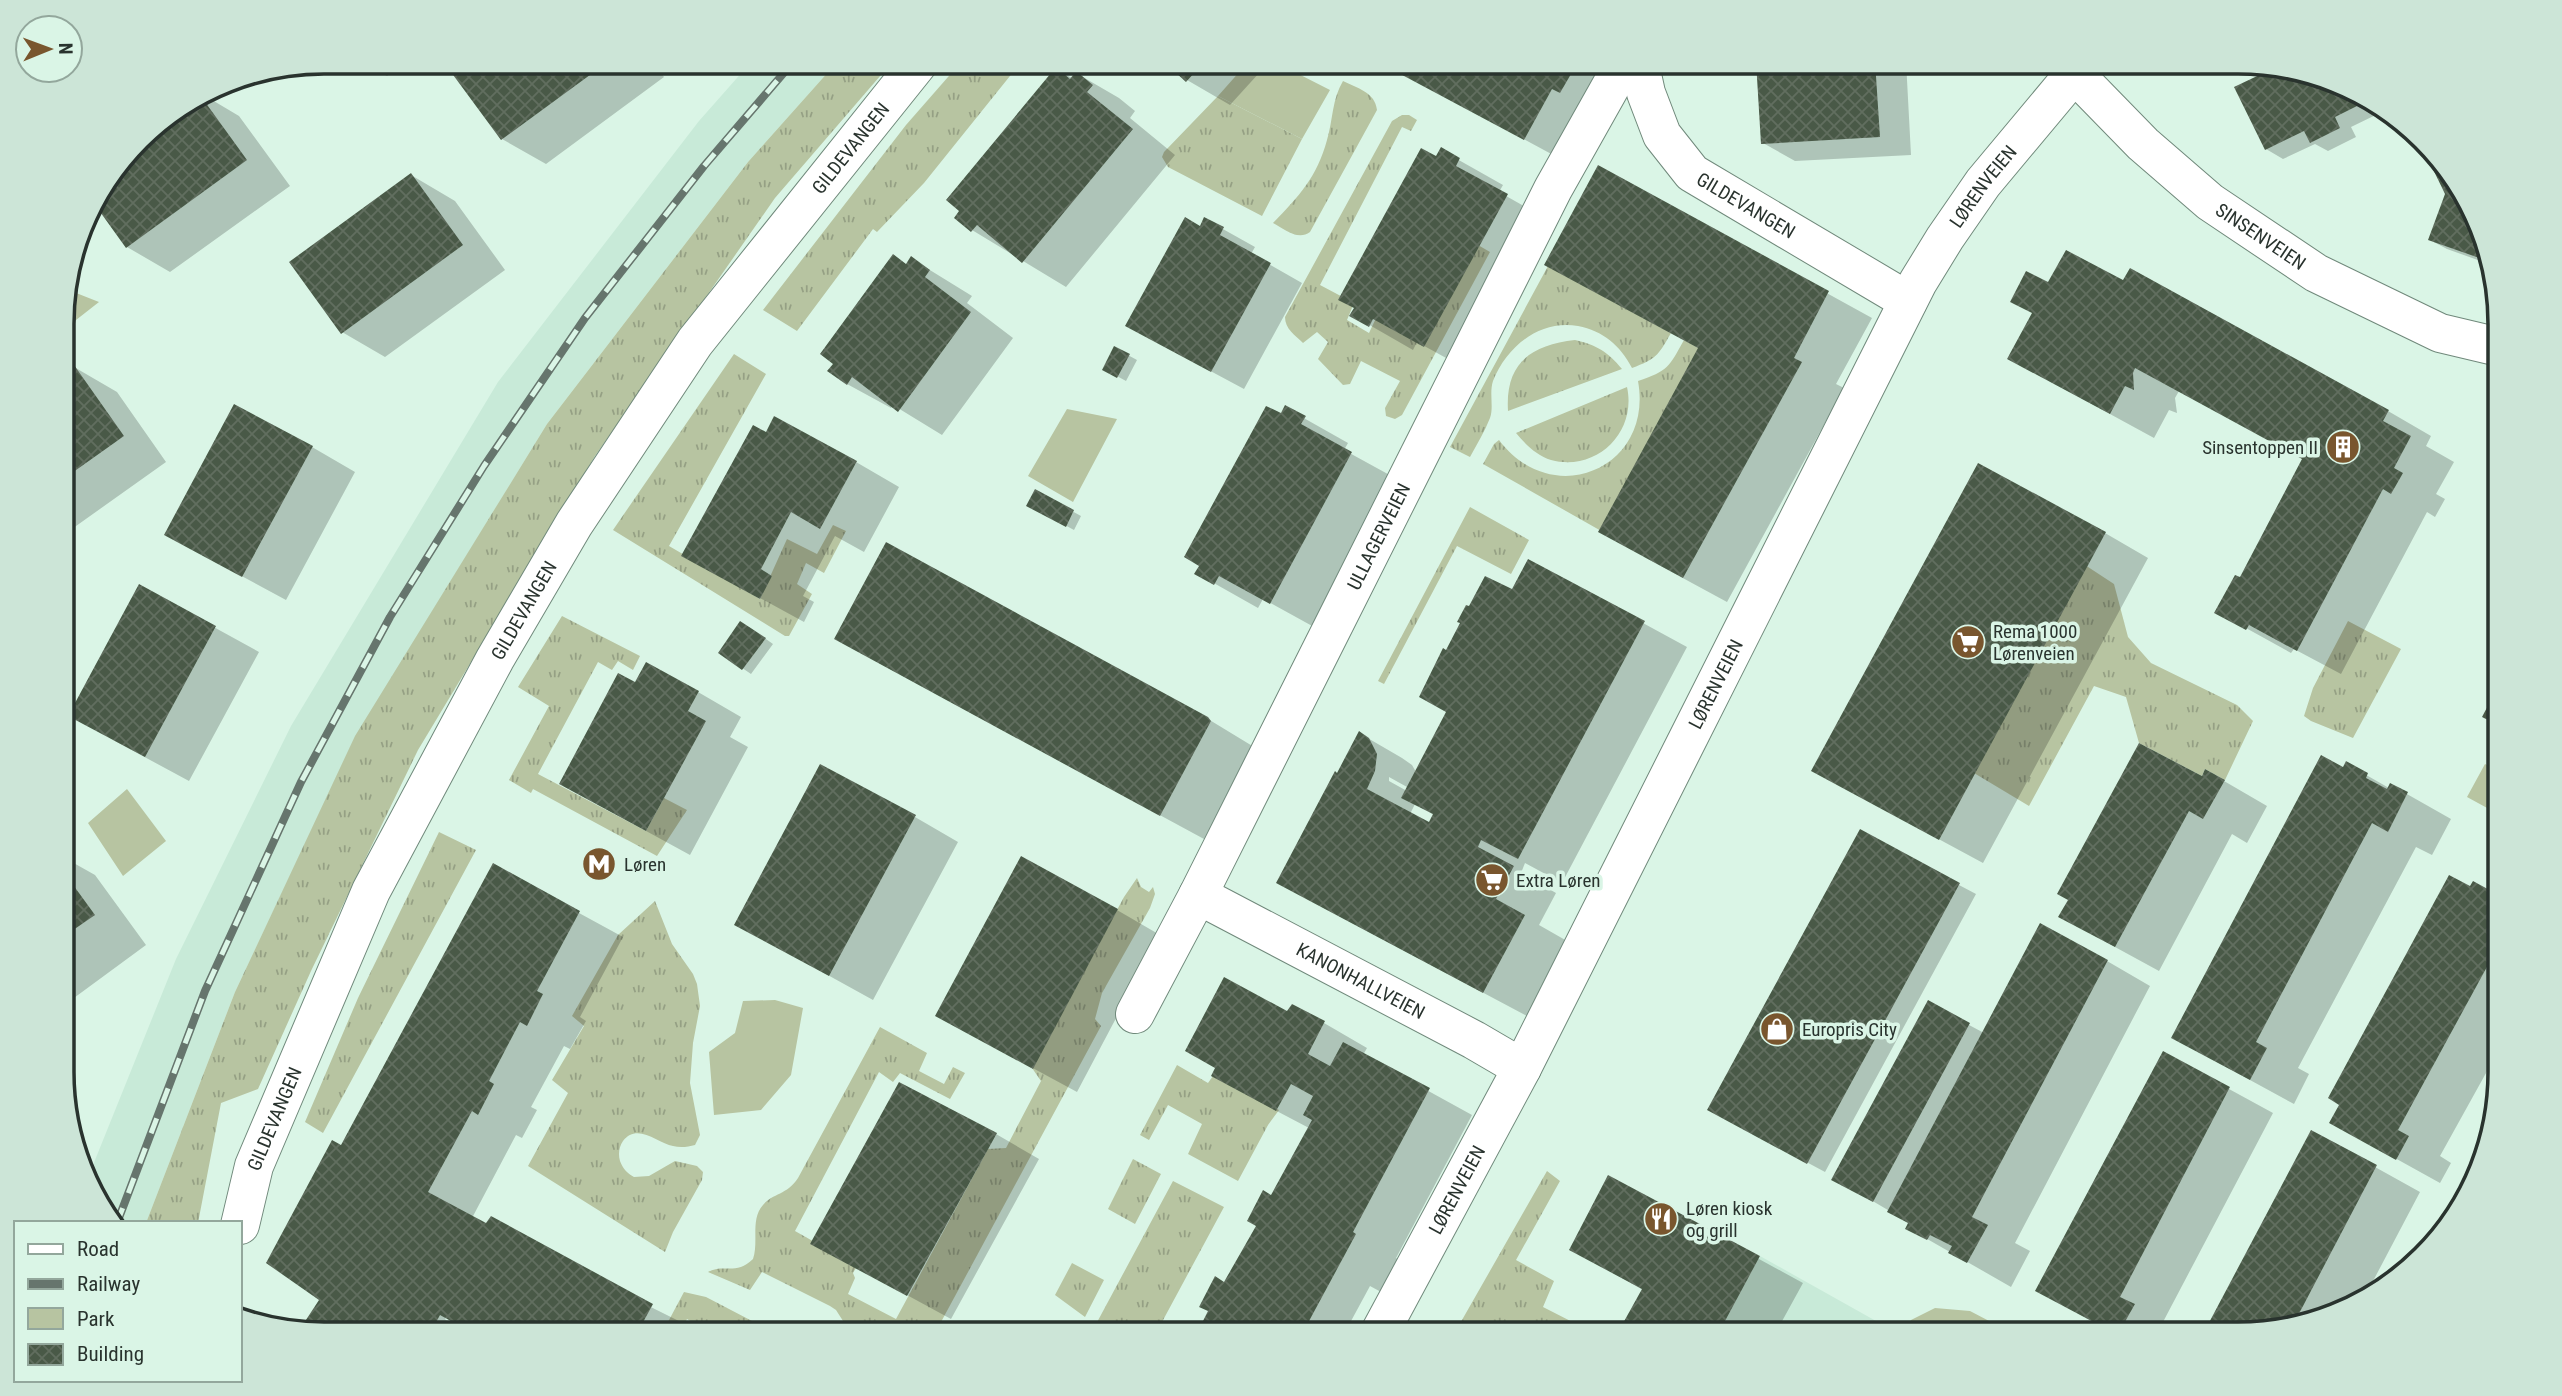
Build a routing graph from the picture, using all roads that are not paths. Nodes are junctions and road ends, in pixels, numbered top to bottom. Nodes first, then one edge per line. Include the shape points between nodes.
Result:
1 (909, 74) edge
2 (1618, 74) edge
3 (1642, 74) edge
4 (2069, 74) edge
5 (2082, 74) edge
6 (1908, 301) junction
7 (2488, 344) edge
8 (1198, 895) junction
9 (1135, 1014) dead end
10 (1522, 1068) junction
11 (241, 1221) edge
12 (1385, 1322) edge

1 - 11 street, GILDEVANGEN via 695,342 574,524 371,891 254,1166
2 - 8 street, ULLAGERVEIEN via 1553,189
3 - 6 street, GILDEVANGEN via 1662,135 1692,173
4 - 6 street, LØRENVEIEN via 1977,191
5 - 7 street, SINSENVEIEN via 2143,144 2210,202 2316,273 2441,333
6 - 10 street, LØRENVEIEN
8 - 9 street, ULLAGERVEIEN
8 - 10 street, KANONHALLVEIEN
10 - 12 street, LØRENVEIEN

